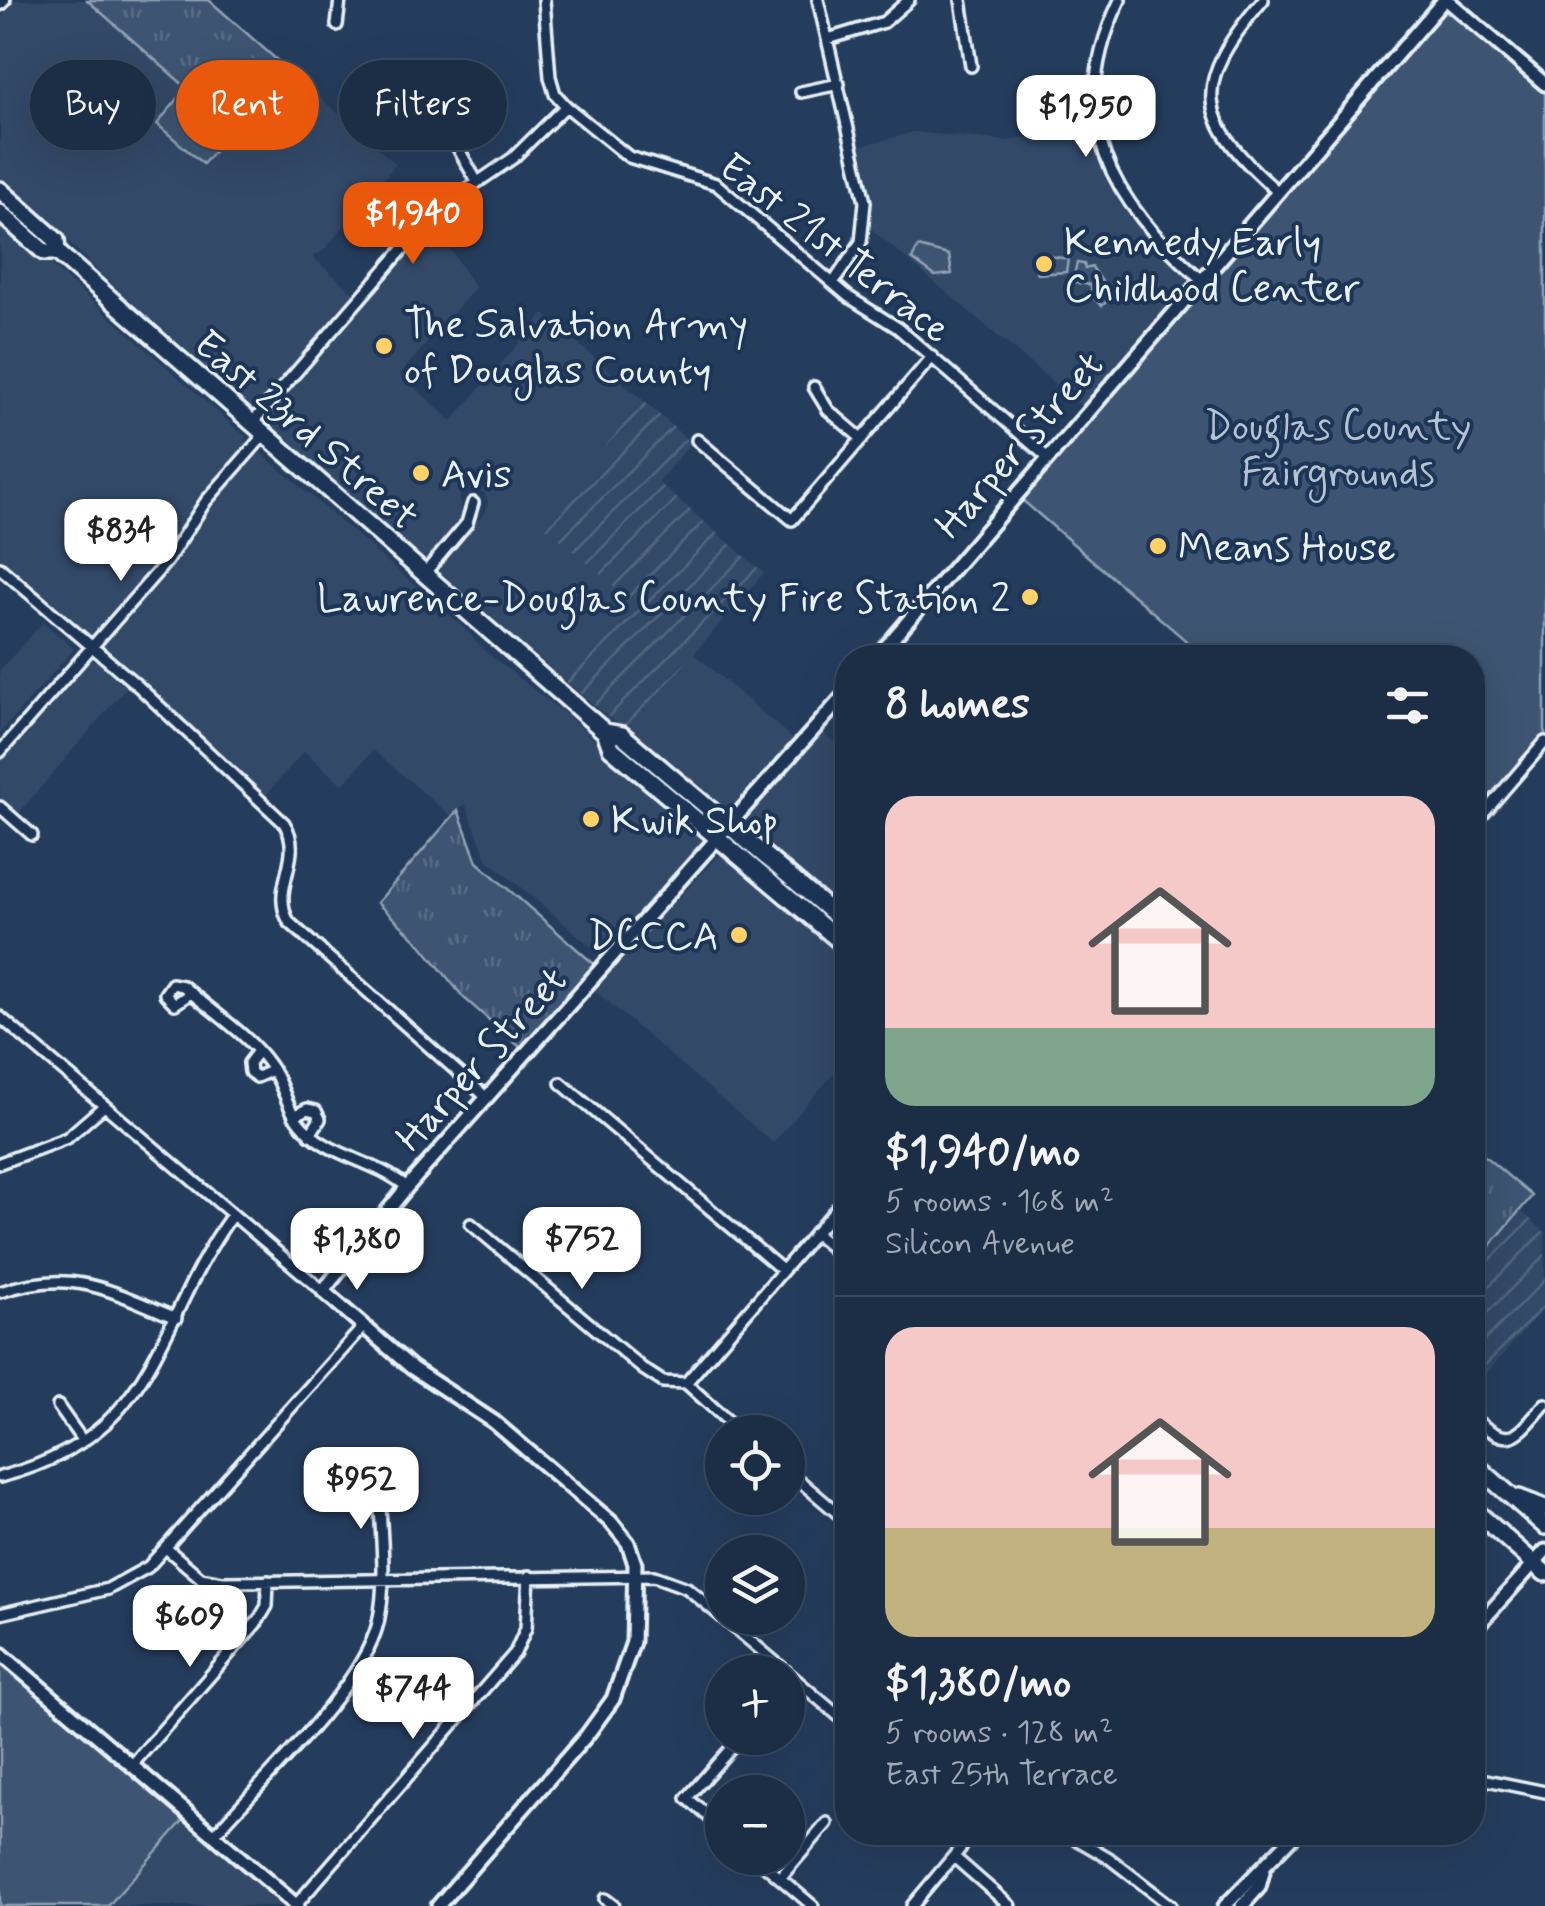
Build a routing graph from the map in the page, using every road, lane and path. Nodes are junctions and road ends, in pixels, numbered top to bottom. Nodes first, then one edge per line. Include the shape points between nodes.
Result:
1 (340, 0) edge
2 (544, 0) edge
3 (818, 0) edge
4 (910, 0) edge
5 (961, 0) edge
6 (1120, 0) edge
7 (1263, 0) edge
8 (1446, 0) edge
9 (337, 25) dead end
10 (828, 40) junction
11 (971, 66) dead end
12 (838, 84) junction
13 (1545, 84) edge
14 (801, 92) dead end
15 (566, 106) junction
16 (459, 150) edge
17 (477, 182) junction
18 (0, 190) edge
19 (1278, 192) junction
20 (2, 215) edge
21 (40, 226) junction
22 (57, 252) junction
23 (1202, 280) junction
24 (832, 284) junction
25 (932, 358) junction
26 (814, 387) dead end
27 (258, 430) junction
28 (862, 439) junction
29 (697, 440) dead end
30 (1048, 458) junction
31 (473, 503) dead end
32 (0, 568) edge
33 (423, 575) junction
34 (887, 645) edge
35 (92, 647) junction
36 (835, 706) edge
37 (605, 732) junction
38 (1545, 742) edge
39 (0, 752) edge
40 (0, 808) edge
41 (1485, 812) edge
42 (730, 826) junction
43 (32, 835) dead end
44 (719, 840) junction
45 (835, 915) edge
46 (835, 937) edge
47 (190, 993) dead end
48 (0, 1017) edge
49 (258, 1051) junction
50 (273, 1070) junction
51 (561, 1083) dead end
52 (486, 1097) junction
53 (104, 1106) junction
54 (294, 1116) junction
55 (310, 1135) junction
56 (0, 1163) edge
57 (407, 1188) junction
58 (835, 1210) edge
59 (232, 1215) junction
60 (471, 1224) dead end
61 (814, 1233) junction
62 (835, 1250) edge
63 (782, 1269) junction
64 (323, 1291) junction
65 (0, 1292) edge
66 (176, 1318) junction
67 (363, 1327) junction
68 (686, 1383) junction
69 (1545, 1404) edge
70 (58, 1406) dead end
71 (721, 1415) edge
72 (1485, 1428) edge
73 (82, 1440) junction
74 (1485, 1473) edge
75 (0, 1477) edge
76 (380, 1484) dead end
77 (805, 1486) edge
78 (1510, 1495) junction
79 (1545, 1508) edge
80 (835, 1511) edge
81 (1485, 1518) edge
82 (1545, 1526) edge
83 (168, 1549) junction
84 (1541, 1562) edge
85 (636, 1574) junction
86 (528, 1576) junction
87 (381, 1579) junction
88 (268, 1581) junction
89 (705, 1603) edge
90 (0, 1614) edge
91 (1485, 1619) edge
92 (743, 1635) edge
93 (0, 1653) edge
94 (765, 1655) edge
95 (805, 1690) edge
96 (835, 1714) edge
97 (725, 1755) edge
98 (132, 1765) junction
99 (707, 1775) edge
100 (705, 1778) edge
101 (1485, 1780) edge
102 (1545, 1792) edge
103 (705, 1813) edge
104 (827, 1823) dead end
105 (214, 1835) junction
106 (964, 1845) edge
107 (1086, 1845) edge
108 (1286, 1845) edge
109 (954, 1858) junction
110 (1263, 1872) junction
111 (776, 1875) edge
112 (780, 1878) junction
113 (297, 1906) edge
114 (438, 1906) edge
115 (813, 1906) edge
116 (912, 1906) edge
117 (1010, 1906) edge
118 (1168, 1906) edge
119 (1225, 1906) edge
120 (1242, 1906) edge

1 - 9 street
2 - 15 street via 551,86
3 - 10 street
4 - 10 street via 884,22
5 - 11 street
6 - 23 street via 1101,48 1096,86 1105,156 1134,214
7 - 19 street via 1223,49 1212,96 1229,146
8 - 13 street
8 - 19 street, Harper Street
10 - 12 street
12 - 14 street
12 - 24 street via 866,216 855,254
15 - 17 street via 531,143
15 - 24 street, East 21st Terrace via 630,157 716,184
16 - 17 street
17 - 27 street via 437,210
18 - 21 main road, East 23rd Street
19 - 23 street, Harper Street
20 - 21 main road
20 - 22 main road, East 23rd Street via 44,252
21 - 22 main road, East 23rd Street via 56,240
22 - 27 main road, East 23rd Street
23 - 30 street, Harper Street
24 - 25 street, East 21st Terrace
25 - 28 street
25 - 30 street, East 21st Terrace
26 - 28 street via 828,410
27 - 33 main road, East 23rd Street
27 - 35 street via 166,561
28 - 29 street via 792,520
30 - 34 street, Harper Street
31 - 33 street via 467,523
32 - 35 street
33 - 37 main road, East 23rd Street
35 - 39 street
35 - 52 street via 284,823 293,846 280,895 289,922
36 - 42 street, Harper Street
37 - 42 main road, East 23rd Street via 622,735
37 - 44 main road, East 23rd Street via 611,748
38 - 41 street
40 - 43 street
42 - 44 street, Harper Street
42 - 45 main road, East 23rd Street
44 - 46 main road, East 23rd Street
44 - 52 street, Harper Street
47 - 49 street
48 - 53 street
49 - 50 street
49 - 50 street via 250,1072 257,1077
50 - 54 street
51 - 63 street
52 - 57 street, Harper Street
53 - 56 street via 66,1138
53 - 59 street
54 - 55 street
54 - 55 street via 316,1111 320,1119
55 - 57 street via 372,1162
57 - 64 street, Harper Street
58 - 61 street
59 - 64 street
59 - 66 street
60 - 68 street via 643,1369 663,1382
61 - 62 street
61 - 63 street
63 - 68 street
64 - 67 street
65 - 66 street via 82,1280
66 - 73 street via 137,1389
67 - 83 street
67 - 85 street via 494,1422 610,1522 628,1543
68 - 71 street
69 - 72 street via 1520,1433 1507,1438
70 - 73 street
73 - 75 street
74 - 78 main road
76 - 87 street
77 - 80 street
78 - 79 main road
78 - 82 main road
81 - 84 main road
83 - 88 street via 211,1582
83 - 90 street via 136,1576 108,1588
84 - 91 street
85 - 86 street
85 - 89 street via 677,1582
85 - 114 street via 634,1642 613,1699
86 - 87 street
86 - 113 street via 526,1628 515,1654
87 - 88 street
87 - 105 street via 378,1624 357,1670
88 - 98 street via 258,1622
92 - 94 street
93 - 98 street
95 - 96 street
97 - 99 street
98 - 105 street
100 - 103 street via 687,1798
101 - 102 street
104 - 112 street
105 - 113 street
106 - 109 street
107 - 118 street
108 - 110 street
109 - 116 street
109 - 117 street
110 - 119 street
110 - 120 street
111 - 112 street
112 - 115 street

